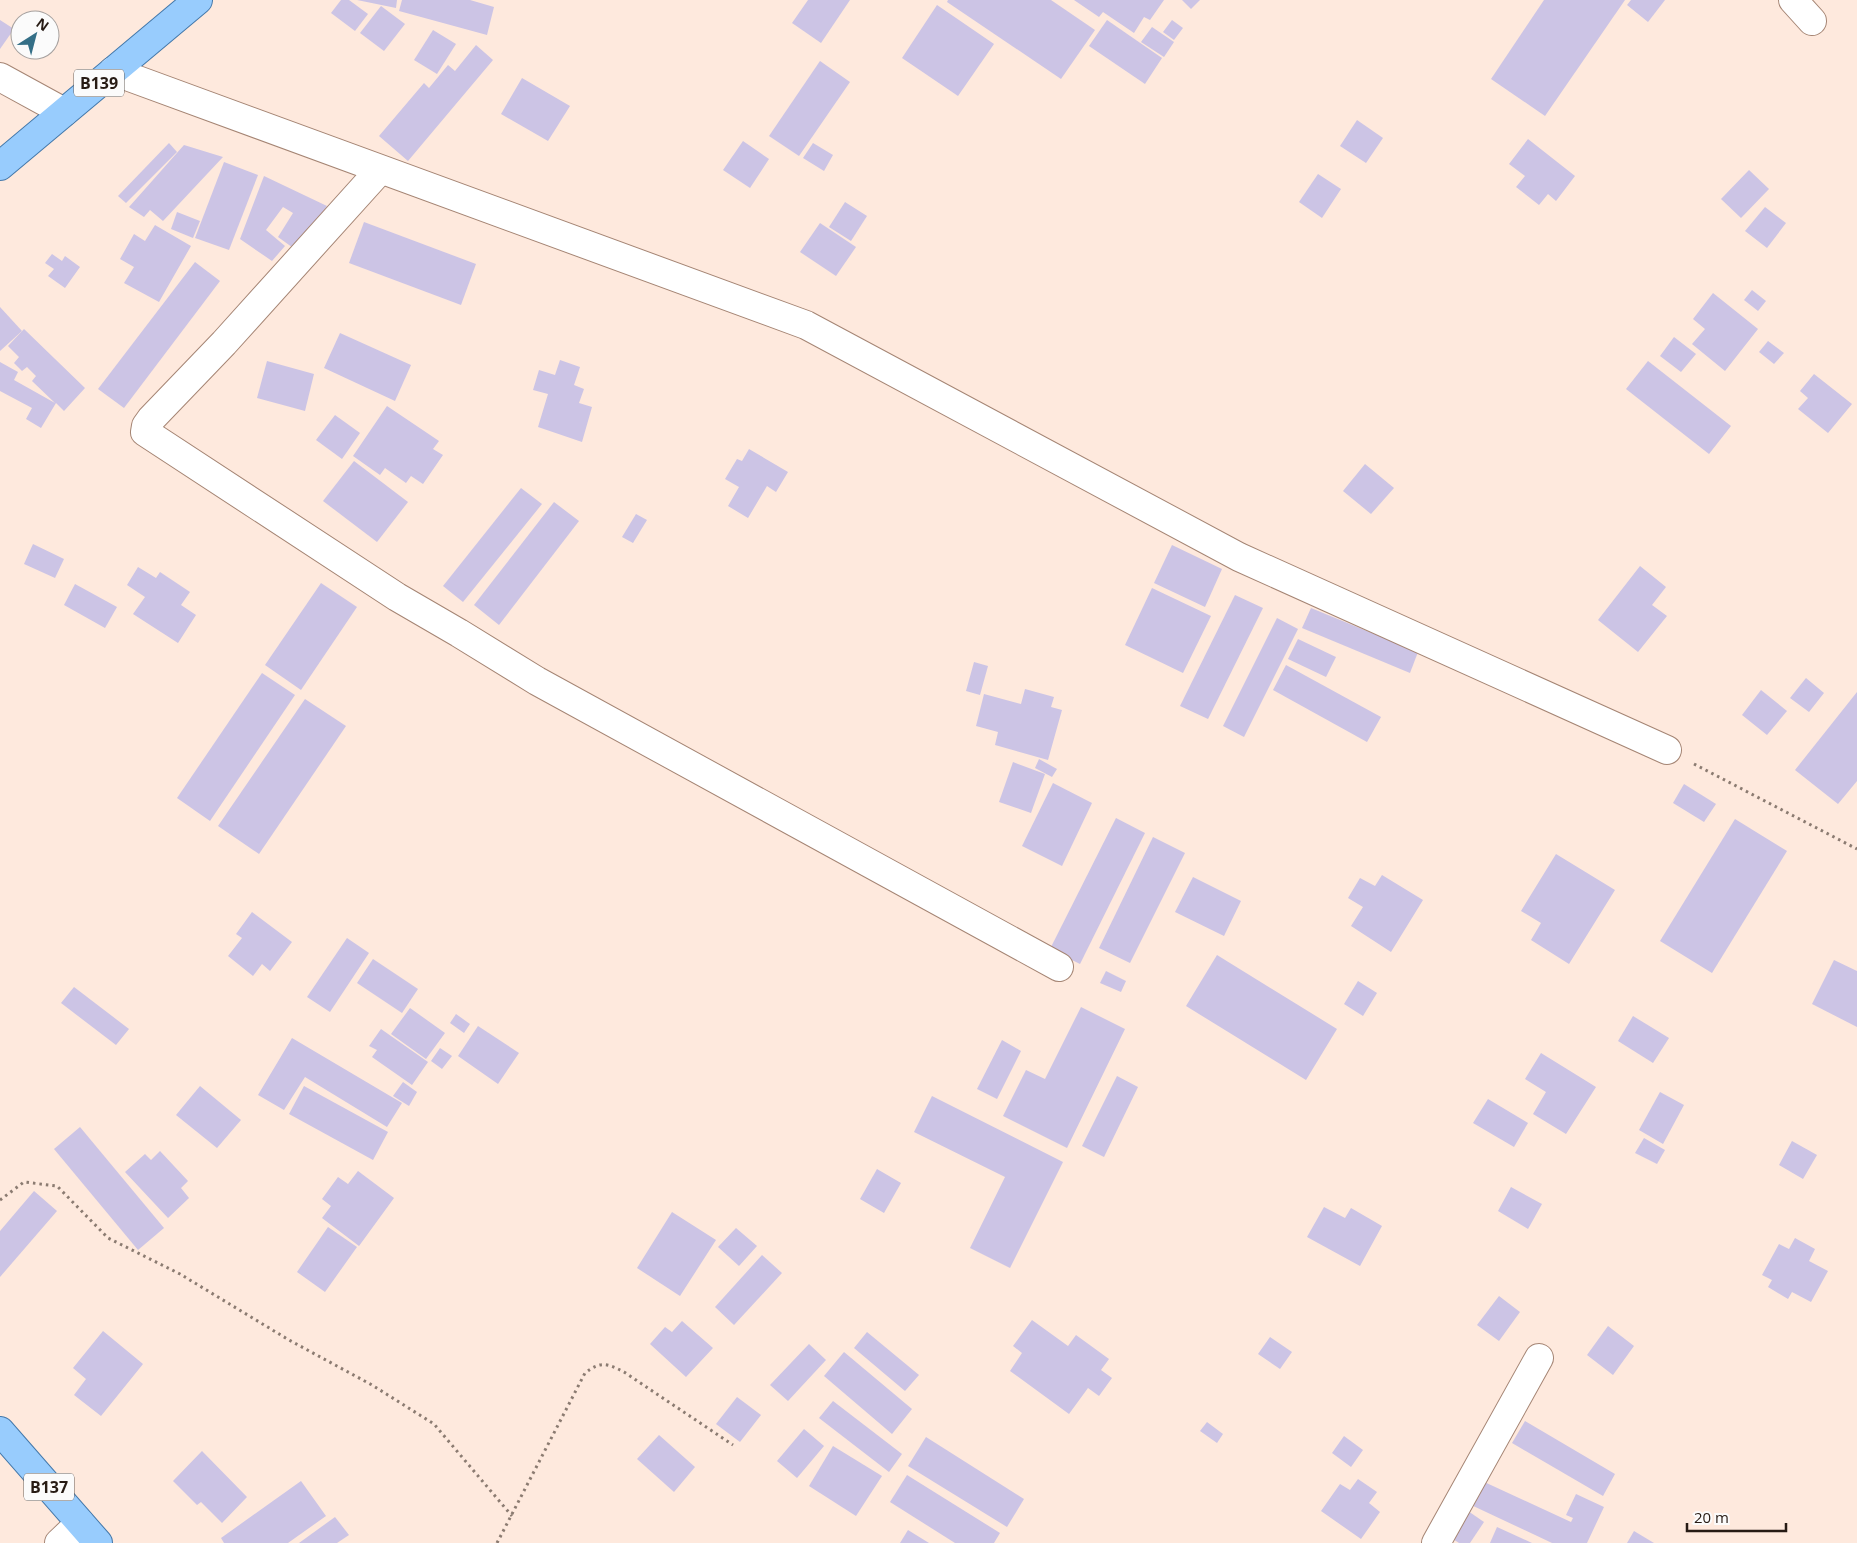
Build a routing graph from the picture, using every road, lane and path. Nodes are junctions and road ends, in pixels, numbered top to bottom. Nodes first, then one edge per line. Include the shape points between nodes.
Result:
1 (198, 0) edge
2 (1793, 0) edge
3 (1812, 21) dead end
4 (113, 71) junction
5 (0, 76) edge
6 (64, 112) junction
7 (0, 166) edge
8 (380, 170) junction
9 (1667, 750) joint
10 (1857, 849) edge
11 (1059, 967) dead end
12 (0, 1200) edge
13 (1539, 1358) dead end
14 (0, 1431) edge
15 (733, 1445) dead end
16 (512, 1516) junction
17 (80, 1523) junction
18 (59, 1543) edge
19 (98, 1543) edge
20 (497, 1543) edge
21 (1436, 1543) edge

1 - 4 main road, B139
2 - 3 street
4 - 6 main road, B139
4 - 8 street
5 - 6 street
6 - 7 main road, B139
8 - 9 street via 806,325 1239,557
8 - 11 street via 151,419 145,432 396,598 537,681
9 - 10 path
12 - 16 path via 24,1182 57,1186 108,1238 180,1274 434,1424
13 - 21 street
14 - 17 main road, B137
15 - 16 path via 624,1372 609,1364 595,1365 585,1373
16 - 20 path
17 - 18 street
17 - 19 main road, B137

